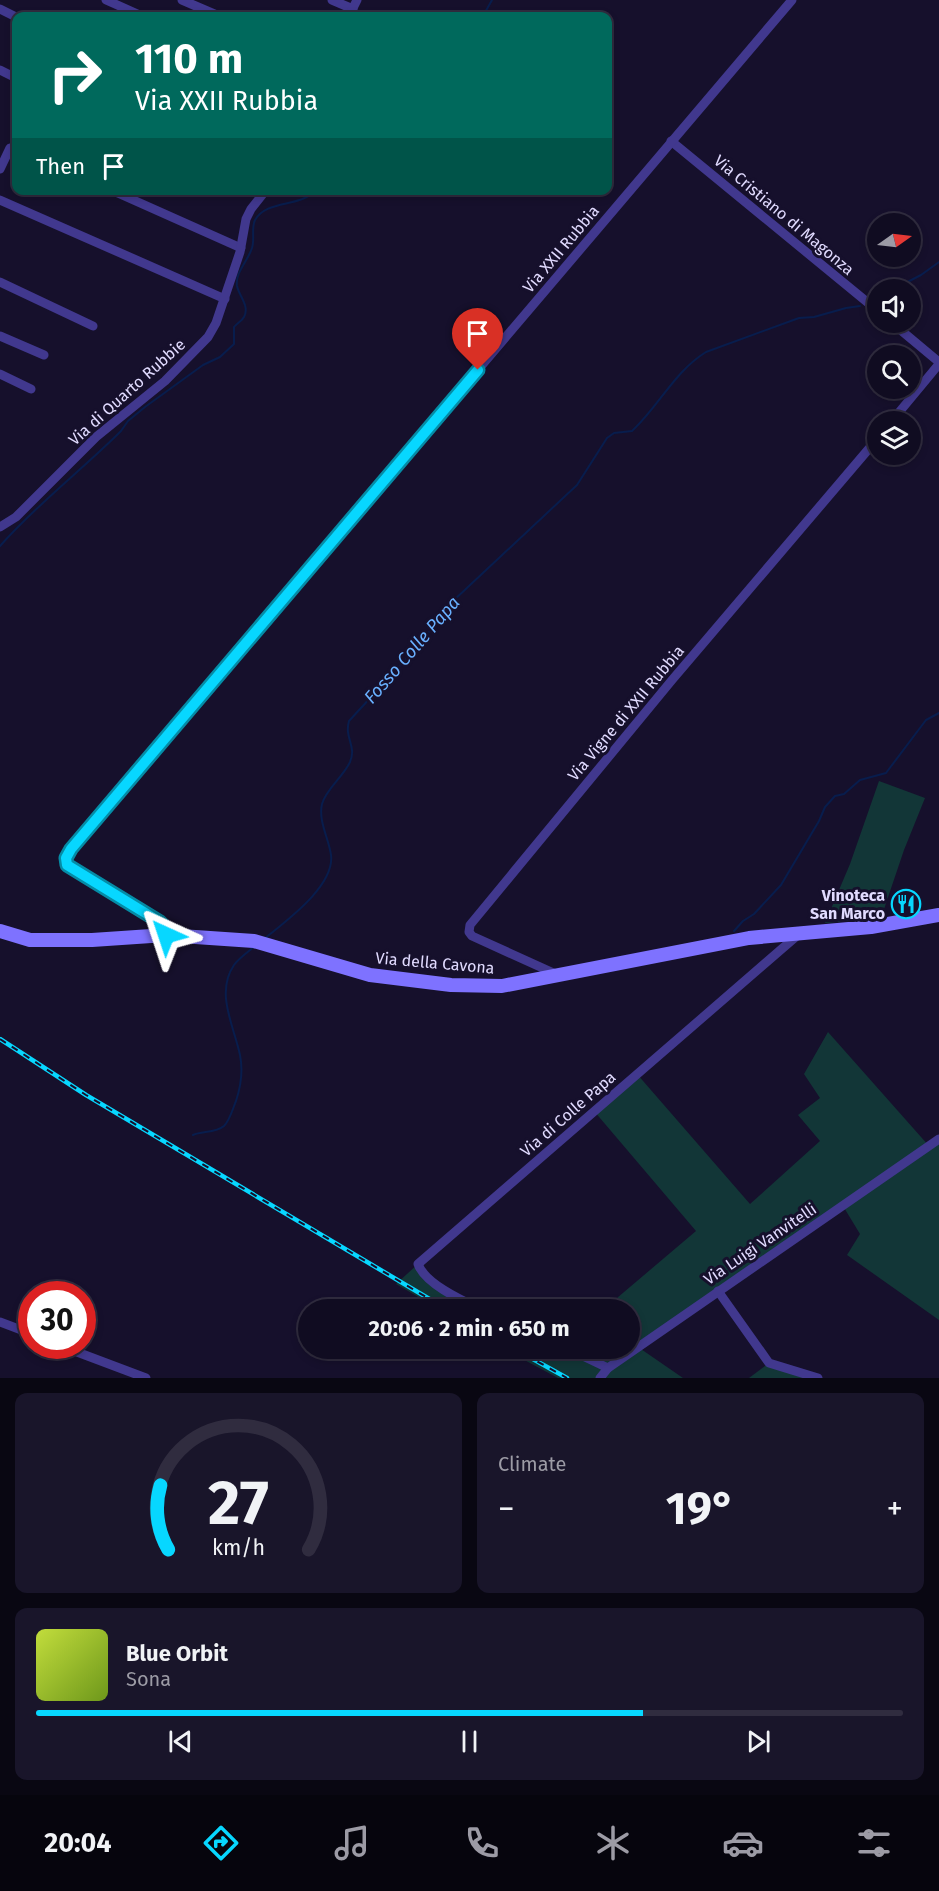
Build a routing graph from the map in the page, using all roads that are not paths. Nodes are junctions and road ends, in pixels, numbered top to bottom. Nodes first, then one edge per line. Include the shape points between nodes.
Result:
1 (106, 0) edge
2 (182, 0) edge
3 (332, 0) edge
4 (792, 0) edge
5 (353, 8) edge
6 (133, 12) edge
7 (210, 12) edge
8 (671, 141) junction
9 (12, 151) edge
10 (0, 169) edge
11 (122, 195) edge
12 (262, 195) edge
13 (0, 200) edge
14 (241, 248) junction
15 (0, 282) edge
16 (225, 298) junction
17 (867, 302) edge
18 (93, 326) dead end
19 (904, 333) edge
20 (0, 336) edge
21 (44, 356) dead end
22 (939, 363) edge
23 (0, 374) edge
24 (31, 389) dead end
25 (900, 411) edge
26 (867, 451) edge
27 (0, 527) edge
28 (939, 915) edge
29 (0, 931) edge
30 (799, 934) junction
31 (166, 935) junction
32 (560, 976) junction
33 (939, 1139) edge
34 (718, 1291) junction
35 (459, 1299) edge
36 (0, 1322) edge
37 (18, 1329) edge
38 (96, 1359) edge
39 (589, 1359) edge
40 (608, 1368) junction
41 (146, 1378) edge
42 (600, 1378) edge
43 (818, 1378) edge

1 - 6 street
2 - 7 street
3 - 5 street
4 - 8 street, Via XXII Rubbia
8 - 17 street, Via Cristiano di Magonza
8 - 31 street, Via XXII Rubbia via 71,849 67,865 160,922
9 - 10 street
11 - 14 street
12 - 14 street, Via di Quarto Rubbie via 248,214
13 - 16 street
14 - 16 street, Via di Quarto Rubbie
15 - 18 street
16 - 27 street, Via di Quarto Rubbie via 215,326 202,344 159,387 96,437 16,517
19 - 22 street
20 - 21 street
22 - 25 street
23 - 24 street
26 - 32 street, Via Vigne di XXII Rubbia via 470,925 472,936
28 - 30 main road, Via della Cavona
29 - 31 main road, Via della Cavona via 30,940 67,941
30 - 32 main road, Via della Cavona via 749,938
30 - 35 street, Via di Colle Papa via 418,1264 422,1272
31 - 32 main road, Via della Cavona via 260,942 370,975 452,985 502,986
33 - 34 street, Via Luigi Vanvitelli
34 - 40 street, Via Luigi Vanvitelli
34 - 43 street via 769,1363
36 - 37 street
38 - 41 street
39 - 40 street
40 - 42 street, Via Luigi Vanvitelli

